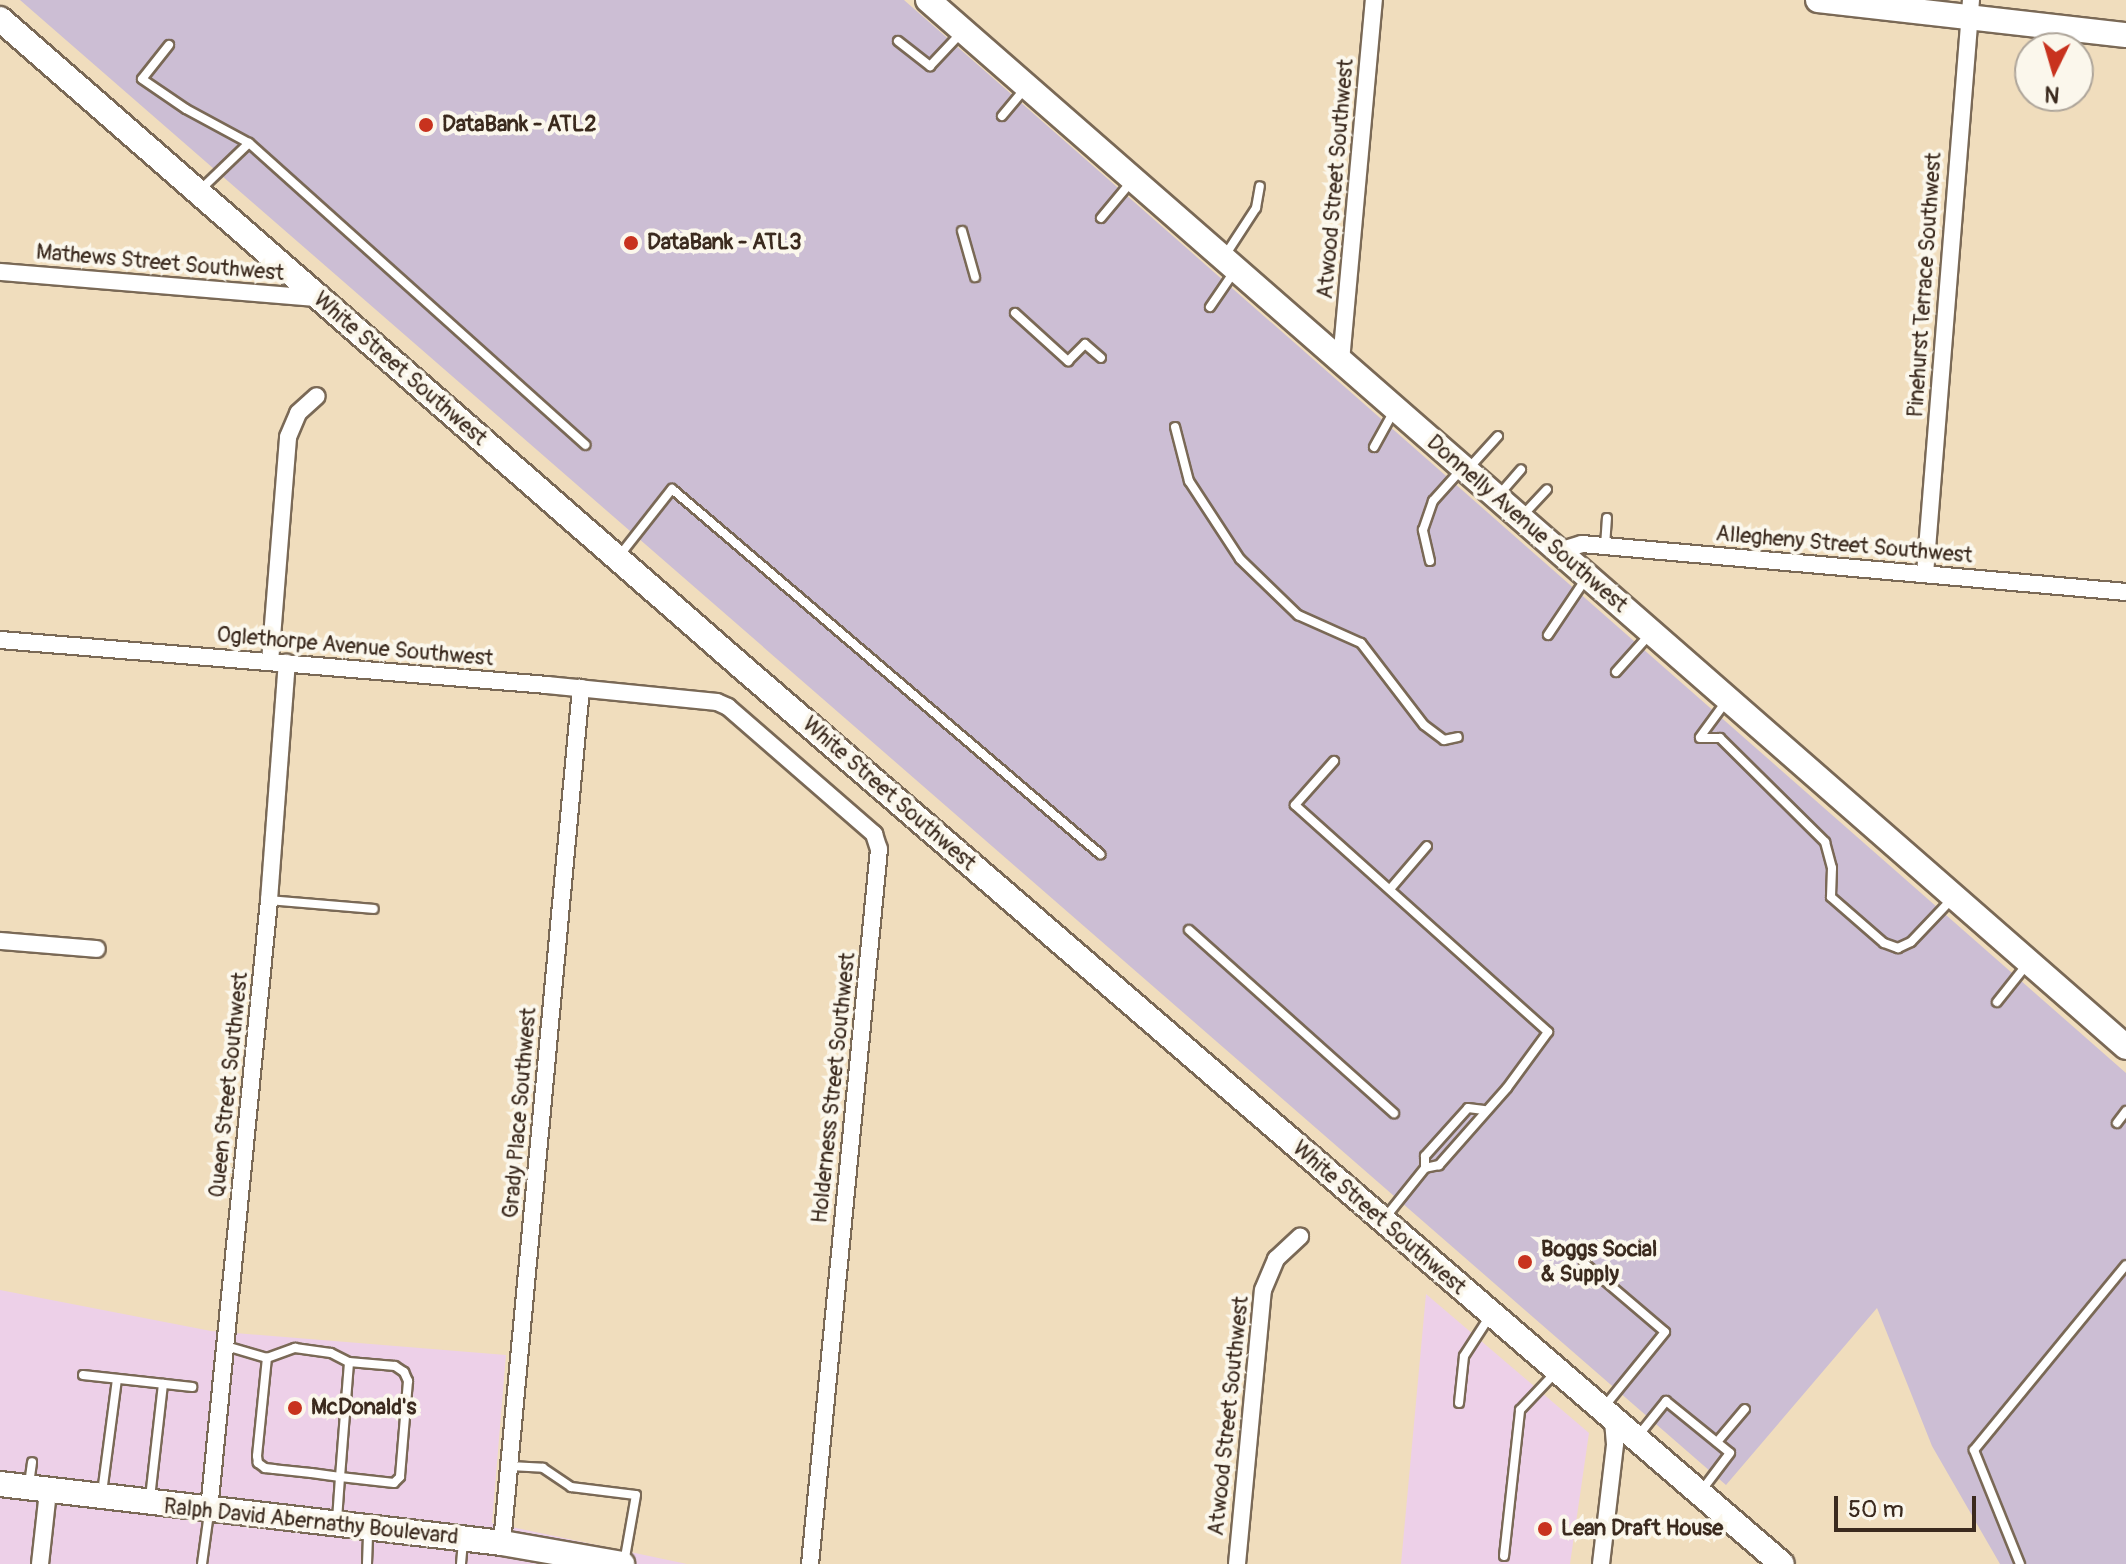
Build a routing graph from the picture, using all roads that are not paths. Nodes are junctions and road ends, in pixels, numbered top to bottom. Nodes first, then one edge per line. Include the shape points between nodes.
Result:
1 (928, 0) edge
2 (1374, 0) edge
3 (1818, 0) edge
4 (1971, 9) edge
5 (0, 19) edge
6 (963, 31) junction
7 (2126, 35) edge
8 (898, 41) dead end
9 (169, 45) dead end
10 (1027, 86) junction
11 (1002, 116) dead end
12 (249, 143) junction
13 (1133, 179) junction
14 (1260, 186) dead end
15 (198, 193) junction
16 (1101, 218) dead end
17 (962, 231) dead end
18 (1230, 264) junction
19 (0, 272) edge
20 (975, 277) dead end
21 (317, 298) junction
22 (1210, 307) dead end
23 (1015, 313) dead end
24 (1101, 358) dead end
25 (1341, 361) junction
26 (317, 396) dead end
27 (1396, 409) junction
28 (1175, 427) dead end
29 (1498, 436) dead end
30 (585, 445) dead end
31 (1374, 447) dead end
32 (1465, 469) junction
33 (1521, 470) dead end
34 (1547, 489) dead end
35 (1497, 497) junction
36 (1521, 518) junction
37 (1607, 518) dead end
38 (1605, 547) junction
39 (1559, 551) junction
40 (617, 559) junction
41 (1430, 561) dead end
42 (1925, 574) junction
43 (1587, 576) junction
44 (2126, 592) edge
45 (1651, 632) junction
46 (1548, 635) dead end
47 (0, 640) edge
48 (278, 662) junction
49 (1616, 672) dead end
50 (581, 688) junction
51 (1728, 699) junction
52 (706, 701) joint
53 (1458, 737) dead end
54 (1334, 761) dead end
55 (1427, 846) dead end
56 (1100, 854) dead end
57 (1391, 888) junction
58 (1954, 897) junction
59 (269, 900) junction
60 (374, 909) dead end
61 (1189, 930) dead end
62 (0, 941) edge
63 (97, 949) dead end
64 (2028, 962) junction
65 (1997, 1002) dead end
66 (2126, 1047) edge
67 (1484, 1110) junction
68 (2126, 1111) edge
69 (1394, 1113) dead end
70 (2117, 1123) dead end
71 (1425, 1168) junction
72 (1383, 1222) junction
73 (1300, 1237) dead end
74 (1584, 1263) dead end
75 (2126, 1265) edge
76 (1491, 1315) junction
77 (225, 1346) junction
78 (267, 1358) junction
79 (349, 1362) junction
80 (1557, 1372) junction
81 (83, 1375) dead end
82 (117, 1379) junction
83 (163, 1384) junction
84 (192, 1387) dead end
85 (1459, 1403) dead end
86 (1745, 1409) dead end
87 (1607, 1416) junction
88 (1637, 1436) junction
89 (1717, 1442) junction
90 (32, 1462) dead end
91 (509, 1466) junction
92 (340, 1477) junction
93 (0, 1484) edge
94 (38, 1490) junction
95 (1701, 1491) junction
96 (101, 1498) junction
97 (150, 1503) junction
98 (209, 1510) junction
99 (336, 1525) junction
100 (368, 1528) junction
101 (463, 1539) junction
102 (502, 1543) junction
103 (1504, 1556) dead end
104 (40, 1564) edge
105 (202, 1564) edge
106 (367, 1564) edge
107 (461, 1564) edge
108 (623, 1564) edge
109 (810, 1564) edge
110 (1237, 1564) edge
111 (1601, 1564) edge
112 (1782, 1564) edge
113 (2020, 1564) edge

1 - 6 street, Donnelly Avenue Southwest
2 - 25 street, Atwood Street Southwest
3 - 4 street
4 - 7 street
4 - 42 street, Pinehurst Terrace Southwest
5 - 15 street, White Street Southwest
6 - 8 lane via 930,66
6 - 10 street, Donnelly Avenue Southwest
9 - 12 lane via 142,79
10 - 11 lane
10 - 13 street, Donnelly Avenue Southwest
12 - 15 lane
12 - 30 lane
13 - 16 lane
13 - 18 street, Donnelly Avenue Southwest
14 - 18 lane via 1256,208
15 - 21 street, White Street Southwest
17 - 20 lane
18 - 22 lane
18 - 25 street, Donnelly Avenue Southwest
19 - 21 street, Mathews Street Southwest
21 - 40 street, White Street Southwest
23 - 24 lane via 1068,361 1085,344
25 - 27 street, Donnelly Avenue Southwest
26 - 48 street, Queen Street Southwest via 298,413 288,437
27 - 31 lane
27 - 32 street, Donnelly Avenue Southwest
28 - 53 lane via 1189,481 1240,559 1298,615 1361,643 1424,725 1444,740
29 - 32 lane
32 - 35 street, Donnelly Avenue Southwest
32 - 41 lane via 1433,501 1423,530
33 - 35 lane
34 - 36 lane
35 - 36 street, Donnelly Avenue Southwest
36 - 39 street, Donnelly Avenue Southwest
37 - 38 lane
38 - 39 street, Allegheny Street Southwest via 1582,544
38 - 42 street, Allegheny Street Southwest
39 - 43 street, Donnelly Avenue Southwest
40 - 56 lane via 672,489
40 - 72 street, White Street Southwest
42 - 44 street, Allegheny Street Southwest
43 - 45 street, Donnelly Avenue Southwest
43 - 46 lane
45 - 49 lane
45 - 51 street, Donnelly Avenue Southwest
47 - 48 street, Oglethorpe Avenue Southwest
48 - 50 street, Oglethorpe Avenue Southwest
48 - 59 street, Queen Street Southwest
50 - 52 street, Oglethorpe Avenue Southwest
50 - 91 street, Grady Place Southwest
51 - 58 street, Donnelly Avenue Southwest
51 - 58 lane via 1700,738 1720,738 1825,842 1832,868 1831,897 1884,943 1898,948 1911,942
52 - 109 street, Holderness Street Southwest via 728,707 878,841
54 - 57 lane via 1295,805
55 - 57 lane
57 - 67 lane via 1548,1032
58 - 64 street, Donnelly Avenue Southwest
59 - 60 lane
59 - 77 street, Queen Street Southwest
61 - 69 lane
62 - 63 street
64 - 65 lane
64 - 66 street, Donnelly Avenue Southwest
67 - 71 lane via 1439,1165
67 - 71 lane via 1468,1108 1425,1156
68 - 70 lane
71 - 72 lane
72 - 76 street, White Street Southwest
73 - 110 street, Atwood Street Southwest via 1276,1259 1263,1290
74 - 87 lane via 1665,1332
75 - 113 lane via 1974,1450
76 - 80 street, White Street Southwest
76 - 85 lane via 1464,1356
77 - 78 lane
77 - 98 street, Queen Street Southwest
78 - 79 lane via 295,1348 331,1353
78 - 92 lane via 258,1463
79 - 92 lane
79 - 92 lane via 395,1366 408,1381 400,1477 394,1483
80 - 87 street, White Street Southwest
80 - 103 lane via 1520,1410
81 - 82 lane
82 - 83 lane
82 - 96 lane
83 - 84 lane
83 - 97 lane
86 - 89 lane
87 - 88 street, White Street Southwest
87 - 111 street via 1615,1444
88 - 89 lane via 1666,1401
88 - 95 street, White Street Southwest
89 - 95 lane via 1730,1453
90 - 94 lane
91 - 102 street, Grady Place Southwest
91 - 108 lane via 543,1468 571,1487 636,1495
92 - 99 lane
93 - 94 street, Ralph David Abernathy Boulevard
94 - 96 street, Ralph David Abernathy Boulevard
94 - 104 street
95 - 112 street, White Street Southwest
96 - 97 street, Ralph David Abernathy Boulevard
97 - 98 street, Ralph David Abernathy Boulevard
98 - 99 street, Ralph David Abernathy Boulevard
98 - 105 lane
99 - 100 street, Ralph David Abernathy Boulevard
100 - 101 street, Ralph David Abernathy Boulevard
100 - 106 lane
101 - 102 street, Ralph David Abernathy Boulevard
101 - 107 lane
102 - 108 street, Ralph David Abernathy Boulevard

